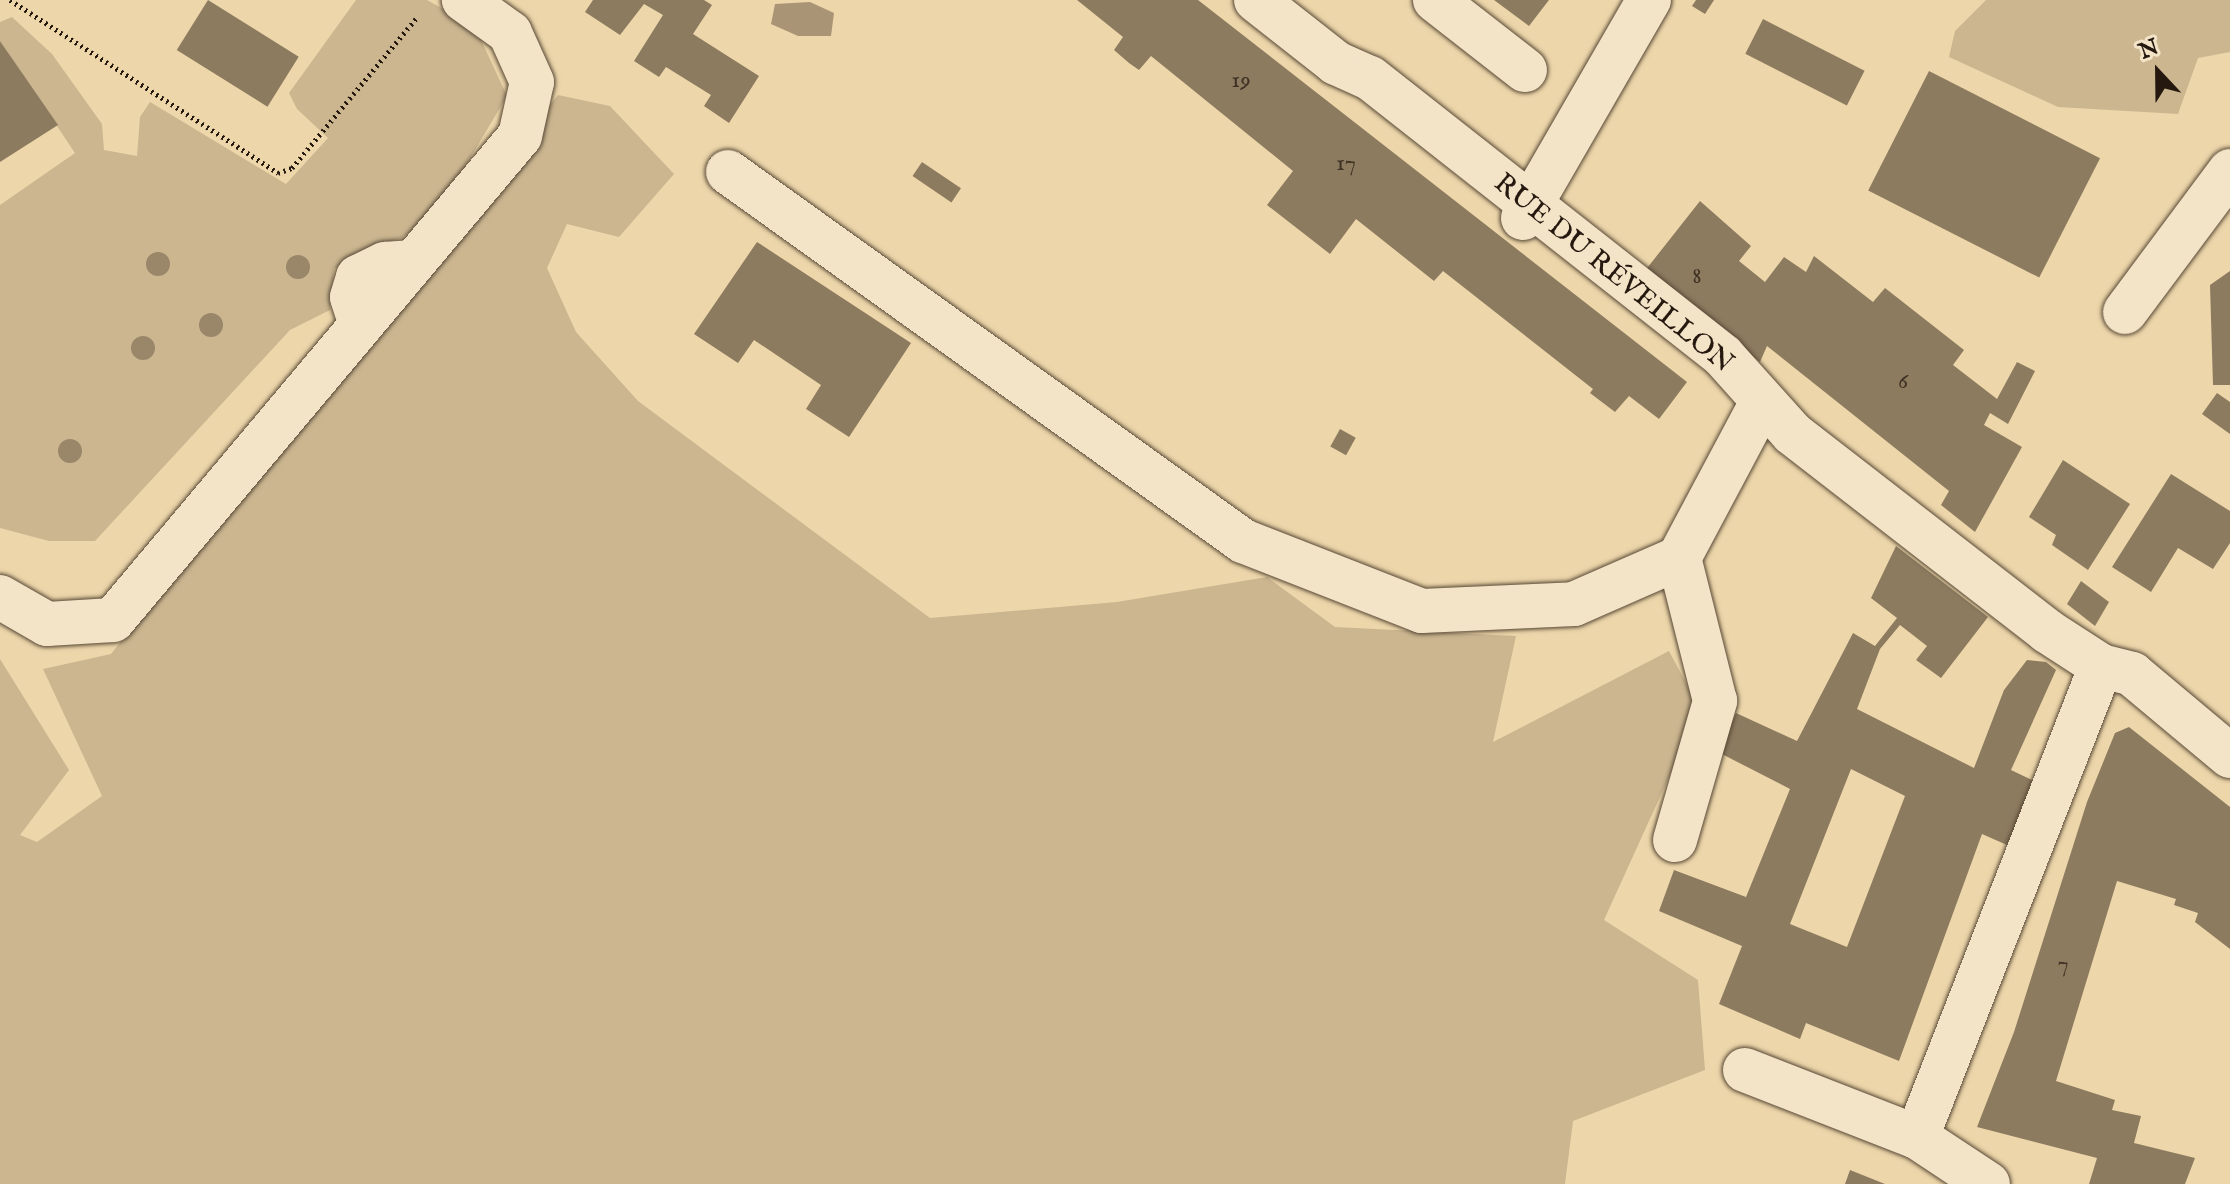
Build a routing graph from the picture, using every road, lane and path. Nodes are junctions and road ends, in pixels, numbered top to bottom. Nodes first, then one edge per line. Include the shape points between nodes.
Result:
1 (10, 0) edge
2 (464, 0) edge
3 (1256, 0) edge
4 (1435, 0) edge
5 (1649, 0) edge
6 (422, 12) dead end
7 (1525, 70) dead end
8 (2230, 171) edge
9 (728, 172) dead end
10 (1527, 213) junction
11 (2125, 312) dead end
12 (1762, 402) junction
13 (1679, 558) junction
14 (0, 597) edge
15 (2101, 666) junction
16 (2230, 756) edge
17 (1675, 840) dead end
18 (1745, 1070) dead end
19 (1917, 1137) junction
20 (1988, 1184) edge

1 - 6 path via 278,173 292,168
2 - 14 street via 510,33 532,82 520,136 113,620 47,624
3 - 10 street, RUE DU RÉVEILLON via 1336,63 1370,78
4 - 7 street
5 - 10 street
8 - 11 street
9 - 13 street via 1243,541 1422,611 1574,604
10 - 12 street, RUE DU RÉVEILLON via 1723,356
12 - 13 street
12 - 15 street, RUE DU RÉVEILLON via 1792,433 2047,631
13 - 17 street via 1715,701
15 - 16 street, RUE DU RÉVEILLON via 2132,674
15 - 19 street
18 - 19 street
19 - 20 street

